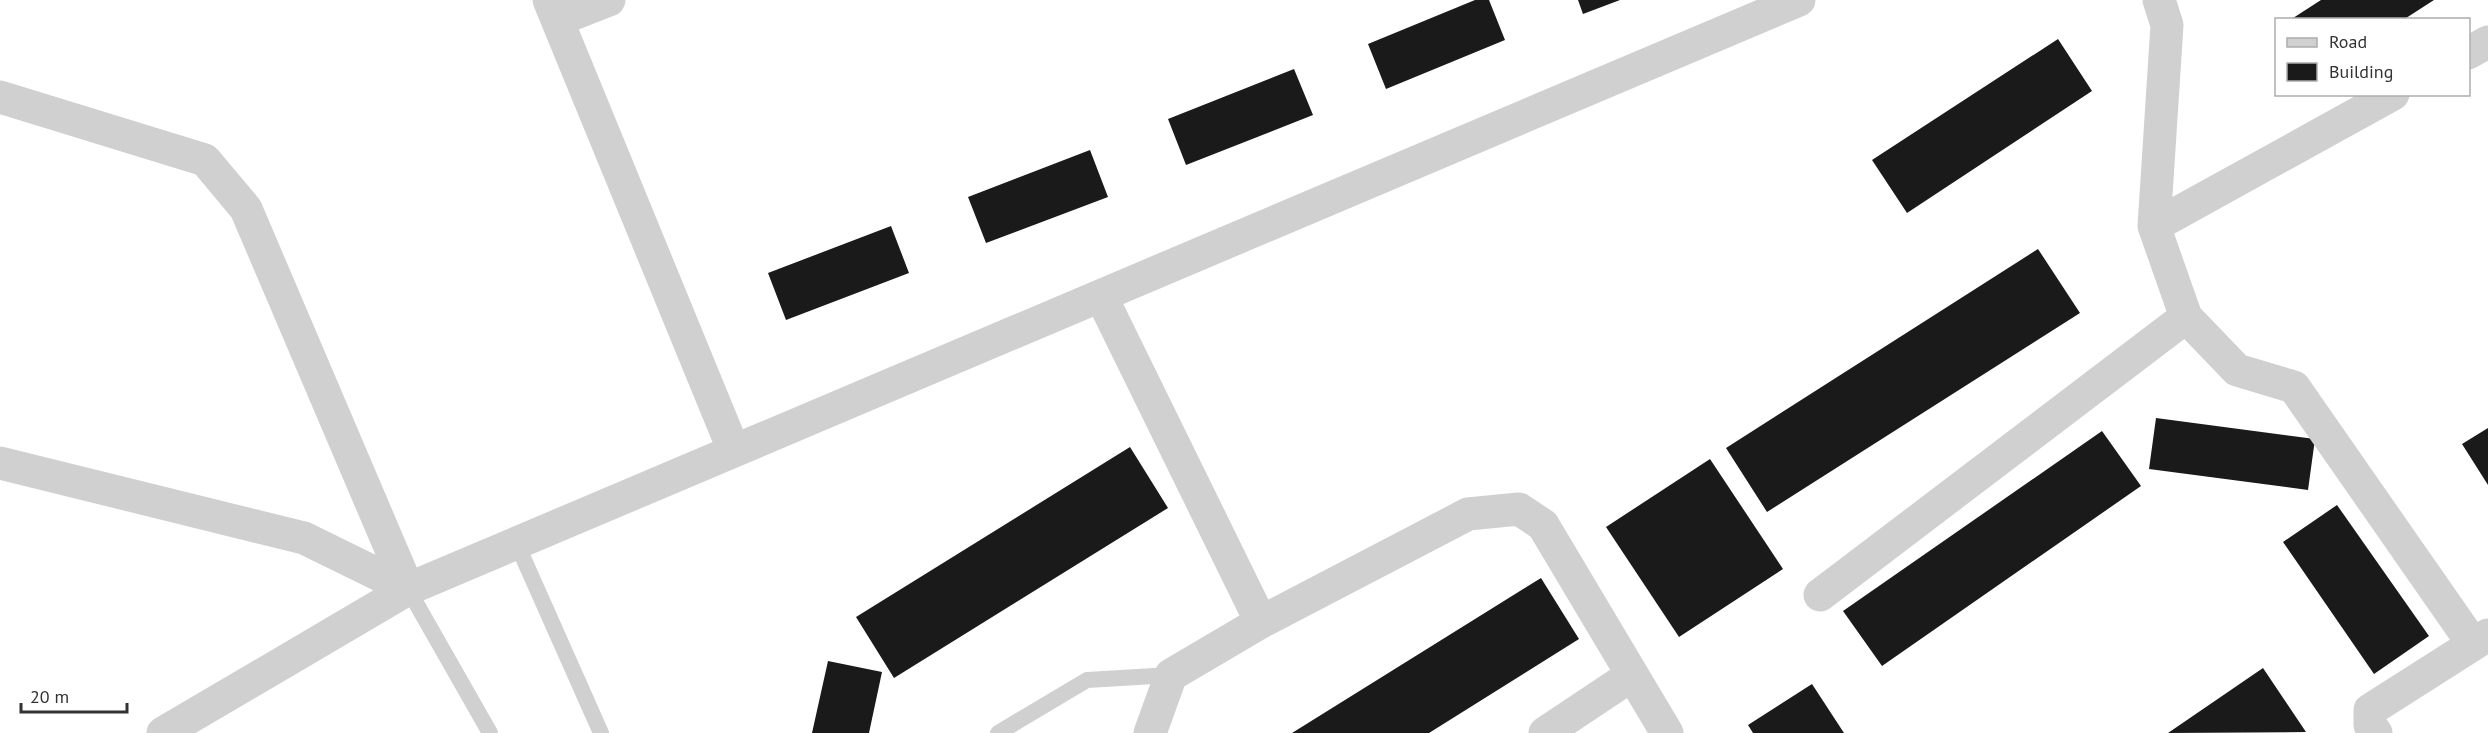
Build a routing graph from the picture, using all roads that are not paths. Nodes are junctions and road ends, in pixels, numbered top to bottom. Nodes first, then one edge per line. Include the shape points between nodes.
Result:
1 (609, 0) edge
2 (1799, 0) edge
3 (2159, 0) edge
4 (554, 10) edge
5 (2488, 42) edge
6 (2470, 52) edge
7 (2389, 96) edge
8 (0, 97) edge
9 (2154, 226) junction
10 (1101, 296) junction
11 (2186, 317) junction
12 (734, 451) junction
13 (0, 463) edge
14 (517, 544) junction
15 (408, 589) junction
16 (1820, 595) dead end
17 (1261, 622) junction
18 (2481, 639) edge
19 (1171, 675) junction
20 (1632, 675) junction
21 (163, 733) edge
22 (490, 733) edge
23 (601, 733) edge
24 (998, 733) edge
25 (1150, 733) edge
26 (1545, 733) edge
27 (1667, 733) edge
28 (2376, 733) edge

1 - 4 street
2 - 10 street
3 - 9 street via 2168,25
4 - 12 street
5 - 6 street
7 - 9 street
8 - 15 street via 205,160 246,209
9 - 11 street
10 - 12 street
10 - 17 street
11 - 16 street
11 - 18 street via 2237,370 2294,387
12 - 14 street
13 - 15 street via 304,538
14 - 15 street
14 - 23 lane
15 - 21 street
15 - 22 lane
17 - 19 street
17 - 20 street via 1467,514 1519,509 1543,525
18 - 28 street via 2370,710 2370,725
19 - 24 lane via 1087,680
19 - 25 street
20 - 26 street
20 - 27 street

